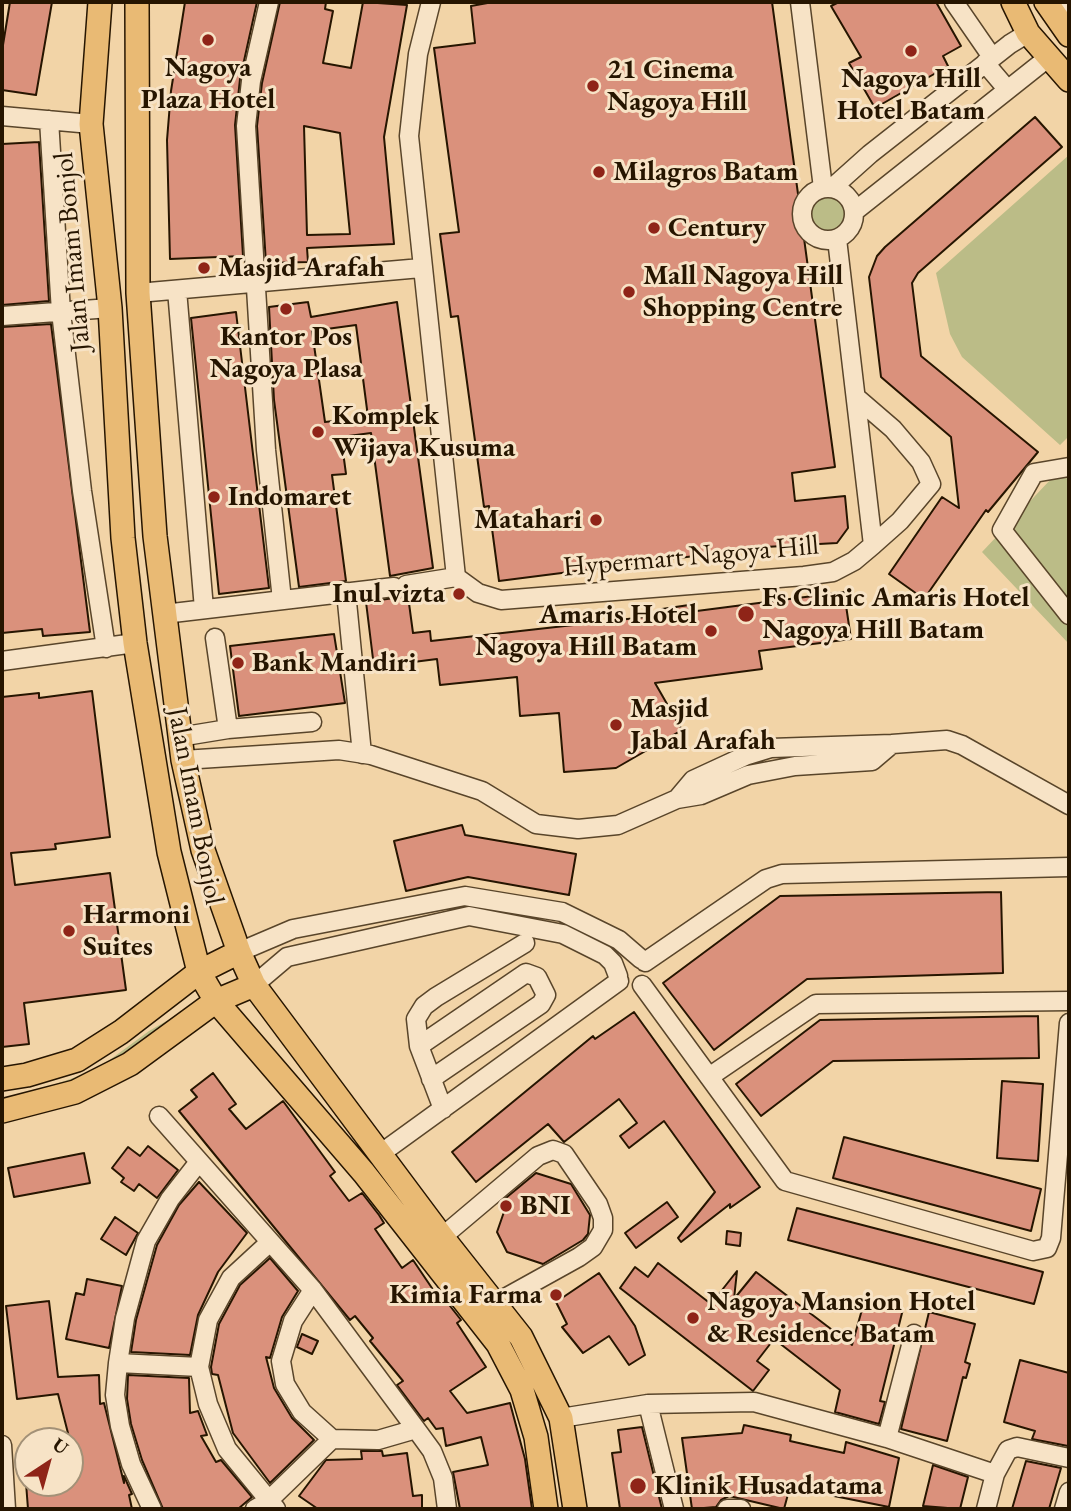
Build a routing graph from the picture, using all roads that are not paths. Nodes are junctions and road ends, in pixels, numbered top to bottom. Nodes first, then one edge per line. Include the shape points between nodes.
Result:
1 (100, 2) edge
2 (136, 2) edge
3 (269, 2) edge
4 (430, 2) edge
5 (800, 2) edge
6 (954, 2) edge
7 (1013, 2) edge
8 (1056, 6) edge
9 (1028, 33) junction
10 (1069, 35) edge
11 (1049, 57) junction
12 (988, 60) junction
13 (1069, 80) edge
14 (1007, 89) junction
15 (2, 116) edge
16 (49, 120) junction
17 (91, 124) junction
18 (831, 184) junction
19 (862, 206) junction
20 (838, 246) junction
21 (421, 268) junction
22 (255, 285) junction
23 (177, 290) junction
24 (138, 293) junction
25 (110, 308) junction
26 (61, 312) junction
27 (2, 316) edge
28 (858, 398) junction
29 (1069, 467) edge
30 (155, 536) junction
31 (123, 538) junction
32 (873, 545) junction
33 (456, 578) junction
34 (346, 592) junction
35 (282, 600) junction
36 (204, 609) junction
37 (164, 614) junction
38 (1069, 615) edge
39 (215, 638) dead end
40 (135, 643) junction
41 (106, 648) junction
42 (2, 661) edge
43 (312, 722) dead end
44 (228, 729) junction
45 (179, 737) junction
46 (362, 754) junction
47 (183, 760) junction
48 (1069, 804) edge
49 (1069, 867) edge
50 (525, 943) dead end
51 (239, 952) junction
52 (643, 960) junction
53 (199, 972) junction
54 (618, 978) junction
55 (254, 985) junction
56 (642, 985) junction
57 (216, 1001) junction
58 (1069, 1001) edge
59 (1069, 1023) edge
60 (419, 1046) junction
61 (709, 1077) junction
62 (2, 1079) edge
63 (431, 1079) junction
64 (443, 1109) junction
65 (2, 1111) edge
66 (159, 1116) dead end
67 (380, 1154) junction
68 (198, 1163) junction
69 (442, 1237) junction
70 (269, 1243) junction
71 (313, 1290) junction
72 (496, 1303) junction
73 (914, 1334) dead end
74 (118, 1363) junction
75 (199, 1367) junction
76 (648, 1404) junction
77 (561, 1418) junction
78 (416, 1429) junction
79 (887, 1438) junction
80 (332, 1439) junction
81 (2, 1446) edge
82 (1069, 1458) edge
83 (995, 1474) junction
84 (1069, 1492) edge
85 (266, 1507) edge
86 (6, 1509) edge
87 (152, 1509) edge
88 (447, 1509) edge
89 (546, 1509) edge
90 (575, 1509) edge
91 (674, 1509) edge
92 (727, 1509) edge
93 (741, 1509) edge
94 (986, 1509) edge
95 (1064, 1509) edge

1 - 17 main road, Jalan Imam Bonjol
2 - 24 main road, Jalan Imam Bonjol
3 - 22 street via 246,126
4 - 21 street via 418,54 409,136
5 - 18 street
6 - 12 street
7 - 9 main road
8 - 10 main road
9 - 11 main road
9 - 12 street
11 - 13 main road
11 - 14 street
12 - 14 street
12 - 18 street
14 - 19 street
15 - 16 street
16 - 17 street
16 - 26 street
17 - 25 main road, Jalan Imam Bonjol
18 - 19 street
18 - 20 street via 805,202 803,218 813,235
19 - 20 street
20 - 28 street
21 - 22 street
21 - 33 street
22 - 23 street
22 - 35 street
23 - 24 street
23 - 36 street
24 - 30 main road, Jalan Imam Bonjol
25 - 26 street
25 - 31 main road, Jalan Imam Bonjol
26 - 27 street
26 - 41 street
28 - 32 street
28 - 32 street, Hypermart Nagoya Hill via 907,445 931,484
29 - 38 street via 1034,473 1002,530
30 - 31 main road
30 - 37 main road, Jalan Imam Bonjol
31 - 40 main road, Jalan Imam Bonjol
32 - 33 street, Hypermart Nagoya Hill via 833,572 814,575 501,600 478,593
33 - 34 street
34 - 35 street
34 - 46 street
35 - 36 street
36 - 37 street
37 - 45 main road, Jalan Imam Bonjol
39 - 44 street
40 - 41 street
40 - 53 main road, Jalan Imam Bonjol via 169,852
41 - 42 street
43 - 44 street
44 - 45 street
45 - 47 main road, Jalan Imam Bonjol
46 - 47 street via 339,750
46 - 48 street via 482,791 536,824 578,830 618,825 748,775 872,761 892,744 947,740
47 - 51 main road, Jalan Imam Bonjol via 203,850
49 - 52 street via 782,874 766,879
50 - 60 street via 424,1006 416,1019
51 - 52 street via 293,929 483,896 570,915 619,940
51 - 53 main road
51 - 55 main road, Jalan Imam Bonjol
52 - 54 street via 631,957 622,961
52 - 56 street via 649,972
53 - 57 main road, Jalan Imam Bonjol
53 - 62 main road via 77,1060
54 - 55 street via 605,955 563,934 469,916 287,957
54 - 56 street via 627,988
54 - 64 street
55 - 57 main road
55 - 67 main road, Jalan Imam Bonjol
56 - 61 street
57 - 65 main road via 130,1065 75,1092
57 - 89 main road, Jalan Imam Bonjol via 364,1173 498,1344 522,1390 536,1437
58 - 61 street via 816,1003
59 - 61 street via 1051,1238 1047,1248 1039,1250 792,1185 780,1177
60 - 63 street
60 - 63 street via 526,973 537,977 546,995 541,1004
63 - 64 street
64 - 67 street
66 - 68 street
67 - 69 main road, Jalan Imam Bonjol
68 - 70 street
68 - 74 street via 146,1241
69 - 72 main road, Jalan Imam Bonjol
69 - 72 street via 538,1156 554,1150 564,1154 598,1204 603,1230 579,1258
70 - 71 street
70 - 75 street via 231,1278 208,1320
71 - 78 street
71 - 80 street via 293,1321 281,1361 285,1384 302,1412
72 - 77 main road, Jalan Imam Bonjol via 521,1336
73 - 79 street
74 - 75 street
74 - 87 street via 115,1395 120,1426
75 - 85 street via 227,1449
76 - 77 street
76 - 79 street via 754,1402
76 - 91 street
77 - 90 main road, Jalan Imam Bonjol
78 - 80 street via 378,1440
78 - 88 street via 439,1469
79 - 83 street
80 - 85 street
81 - 86 street
82 - 83 street via 1013,1448
83 - 94 street
84 - 95 street
92 - 93 street

